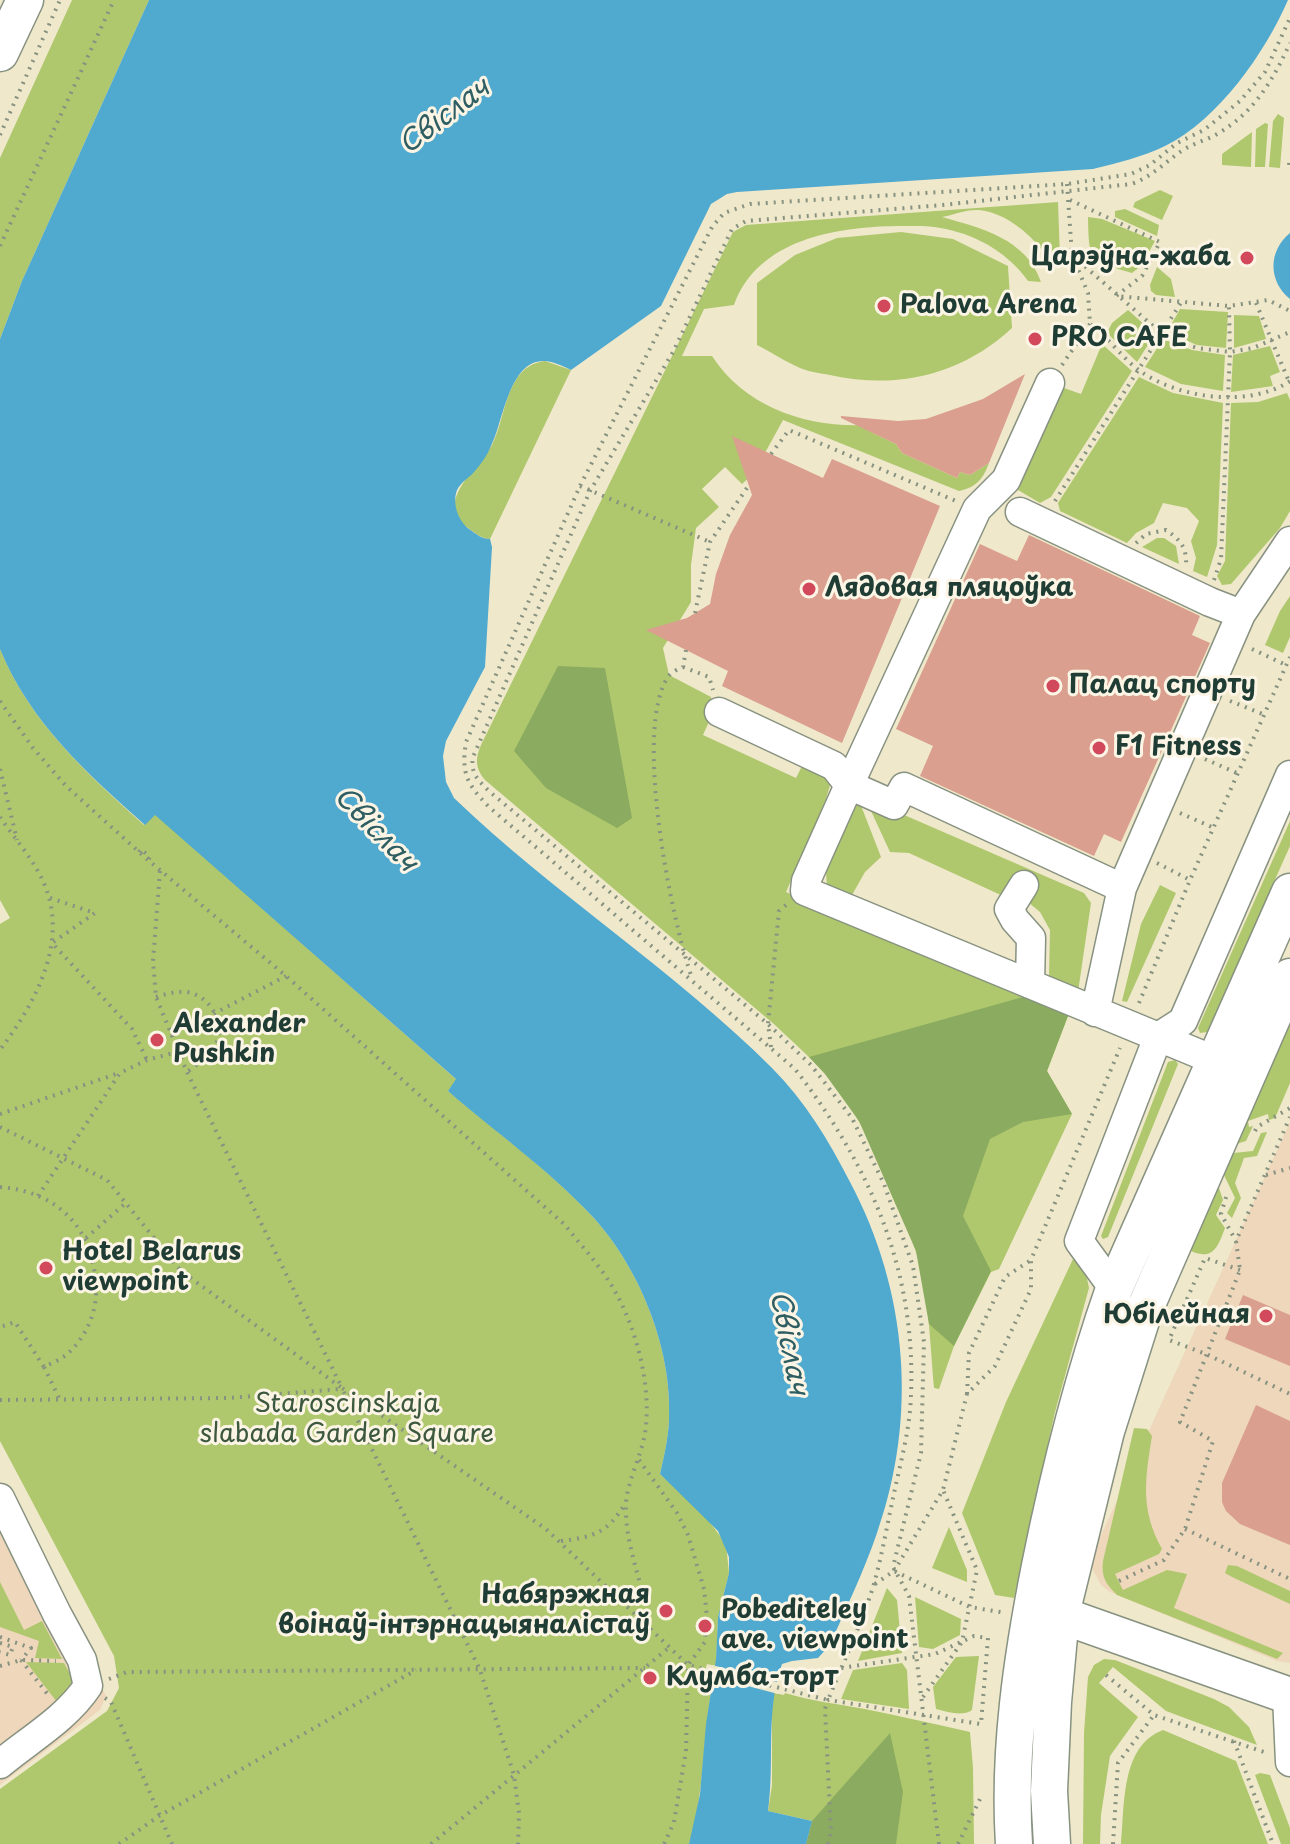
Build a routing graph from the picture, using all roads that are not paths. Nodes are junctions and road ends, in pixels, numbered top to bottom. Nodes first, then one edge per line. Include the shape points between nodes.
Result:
1 (25, 0) edge
2 (0, 53) edge
3 (1050, 383) road end
4 (1020, 512) road end
5 (1290, 541) edge
6 (1236, 627) junction
7 (719, 712) road end
8 (1290, 775) edge
9 (849, 785) junction
10 (1024, 885) dead end
11 (1122, 888) junction
12 (1290, 892) edge
13 (1290, 977) edge
14 (1030, 984) junction
15 (1095, 1012) junction
16 (1158, 1037) junction
17 (1214, 1060) junction
18 (1114, 1289) junction
19 (0, 1498) edge
20 (1035, 1611) junction
21 (1288, 1696) edge
22 (1290, 1762) edge
23 (0, 1764) edge
24 (1014, 1844) edge
25 (1052, 1844) edge

1 - 2 main road
3 - 9 lane via 1006,480 977,509
4 - 6 lane via 1178,588
5 - 6 lane
6 - 11 lane
7 - 9 lane via 834,766
8 - 16 lane via 1183,1021
9 - 11 lane via 894,805 904,787
9 - 14 lane via 805,891
10 - 14 lane via 1009,909 1031,938
11 - 15 lane
12 - 17 main road
13 - 20 main road via 1144,1311 1106,1431
14 - 15 lane
15 - 16 lane
16 - 17 lane
16 - 18 lane via 1079,1241
17 - 18 main road
18 - 20 main road via 1069,1434
19 - 23 lane via 82,1660 88,1686 76,1704
20 - 21 main road
20 - 24 main road via 1016,1728
20 - 25 main road
21 - 22 lane

